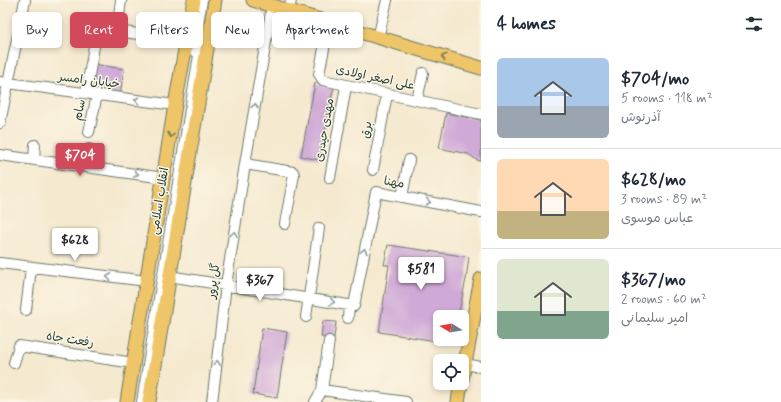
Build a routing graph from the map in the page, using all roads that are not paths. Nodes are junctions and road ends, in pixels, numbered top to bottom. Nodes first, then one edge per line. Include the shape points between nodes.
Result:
1 (25, 0) edge
2 (121, 0) edge
3 (194, 0) edge
4 (202, 0) edge
5 (209, 0) edge
6 (215, 0) edge
7 (253, 0) edge
8 (387, 0) edge
9 (290, 5) edge
10 (272, 6) junction
11 (192, 12) edge
12 (305, 12) edge
13 (136, 34) edge
14 (363, 34) edge
15 (378, 38) junction
16 (94, 48) edge
17 (186, 48) edge
18 (324, 48) edge
19 (481, 68) edge
20 (423, 73) dead end
21 (4, 83) edge
22 (346, 86) junction
23 (86, 93) junction
24 (387, 94) junction
25 (96, 95) junction
26 (417, 100) junction
27 (176, 105) junction
28 (481, 114) edge
29 (0, 123) edge
30 (89, 132) dead end
31 (35, 145) dead end
32 (90, 149) dead end
33 (0, 155) edge
34 (34, 159) junction
35 (409, 160) dead end
36 (245, 164) junction
37 (86, 167) junction
38 (373, 170) dead end
39 (164, 178) junction
40 (330, 178) dead end
41 (402, 197) junction
42 (481, 212) edge
43 (285, 224) dead end
44 (319, 228) dead end
45 (0, 264) edge
46 (31, 268) junction
47 (169, 276) junction
48 (147, 281) junction
49 (481, 281) edge
50 (226, 285) junction
51 (308, 298) junction
52 (349, 305) junction
53 (26, 310) dead end
54 (306, 317) dead end
55 (348, 318) dead end
56 (476, 328) edge
57 (329, 341) dead end
58 (468, 354) edge
59 (14, 362) dead end
60 (134, 363) junction
61 (469, 365) edge
62 (481, 367) edge
63 (322, 390) junction
64 (460, 390) edge
65 (128, 402) edge
66 (136, 402) edge
67 (142, 402) edge
68 (149, 402) edge
69 (212, 402) edge
70 (315, 402) edge
71 (406, 402) edge
72 (458, 402) edge

1 - 21 street
2 - 13 street via 117,31
3 - 11 main road, انقلاب اسلامی
4 - 66 street
5 - 67 street
6 - 47 main road, انقلاب اسلامی
7 - 10 main road
8 - 15 street
9 - 10 main road
9 - 12 main road
36 -> 10 street, گل پرور
14 - 15 main road
19 -> 15 main road
16 - 23 street
17 - 27 main road, انقلاب اسلامی
18 - 22 street, علی اصغر اولادی via 320,77 326,82
20 - 26 street
21 - 23 street, خیابان رامسر
21 - 29 street
22 - 24 street, علی اصغر اولادی
22 - 40 street, مهدی حیدری
23 - 25 street, خیابان رامسر
24 - 26 street, علی اصغر اولادی
24 - 38 street, برق
27 -> 25 street, خیابان رامسر
25 - 30 street, سام
26 - 28 street, علی اصغر اولادی
27 -> 39 main road, انقلاب اسلامی
31 - 34 street
32 - 37 street
33 - 34 street
34 - 37 street
35 - 41 street
36 - 43 street via 294,172
50 -> 36 street, گل پرور
37 -> 39 street
39 - 48 main road, انقلاب اسلامی
41 -> 42 street, مهنا
52 -> 41 street, مهنا via 354,306 376,192
44 - 51 street
45 - 46 street
48 -> 46 street
46 - 53 street
47 - 50 street
47 - 68 main road, انقلاب اسلامی
48 - 60 main road, انقلاب اسلامی
49 - 56 main road
50 - 51 street
69 -> 50 street, گل پرور
51 -> 52 street
51 - 54 street
52 - 55 street
56 - 58 main road
57 - 63 street
59 - 60 street, رفعت جاه via 19,346
60 - 65 main road, انقلاب اسلامی
61 - 62 street
63 - 70 street
63 - 71 street
64 - 72 main road

